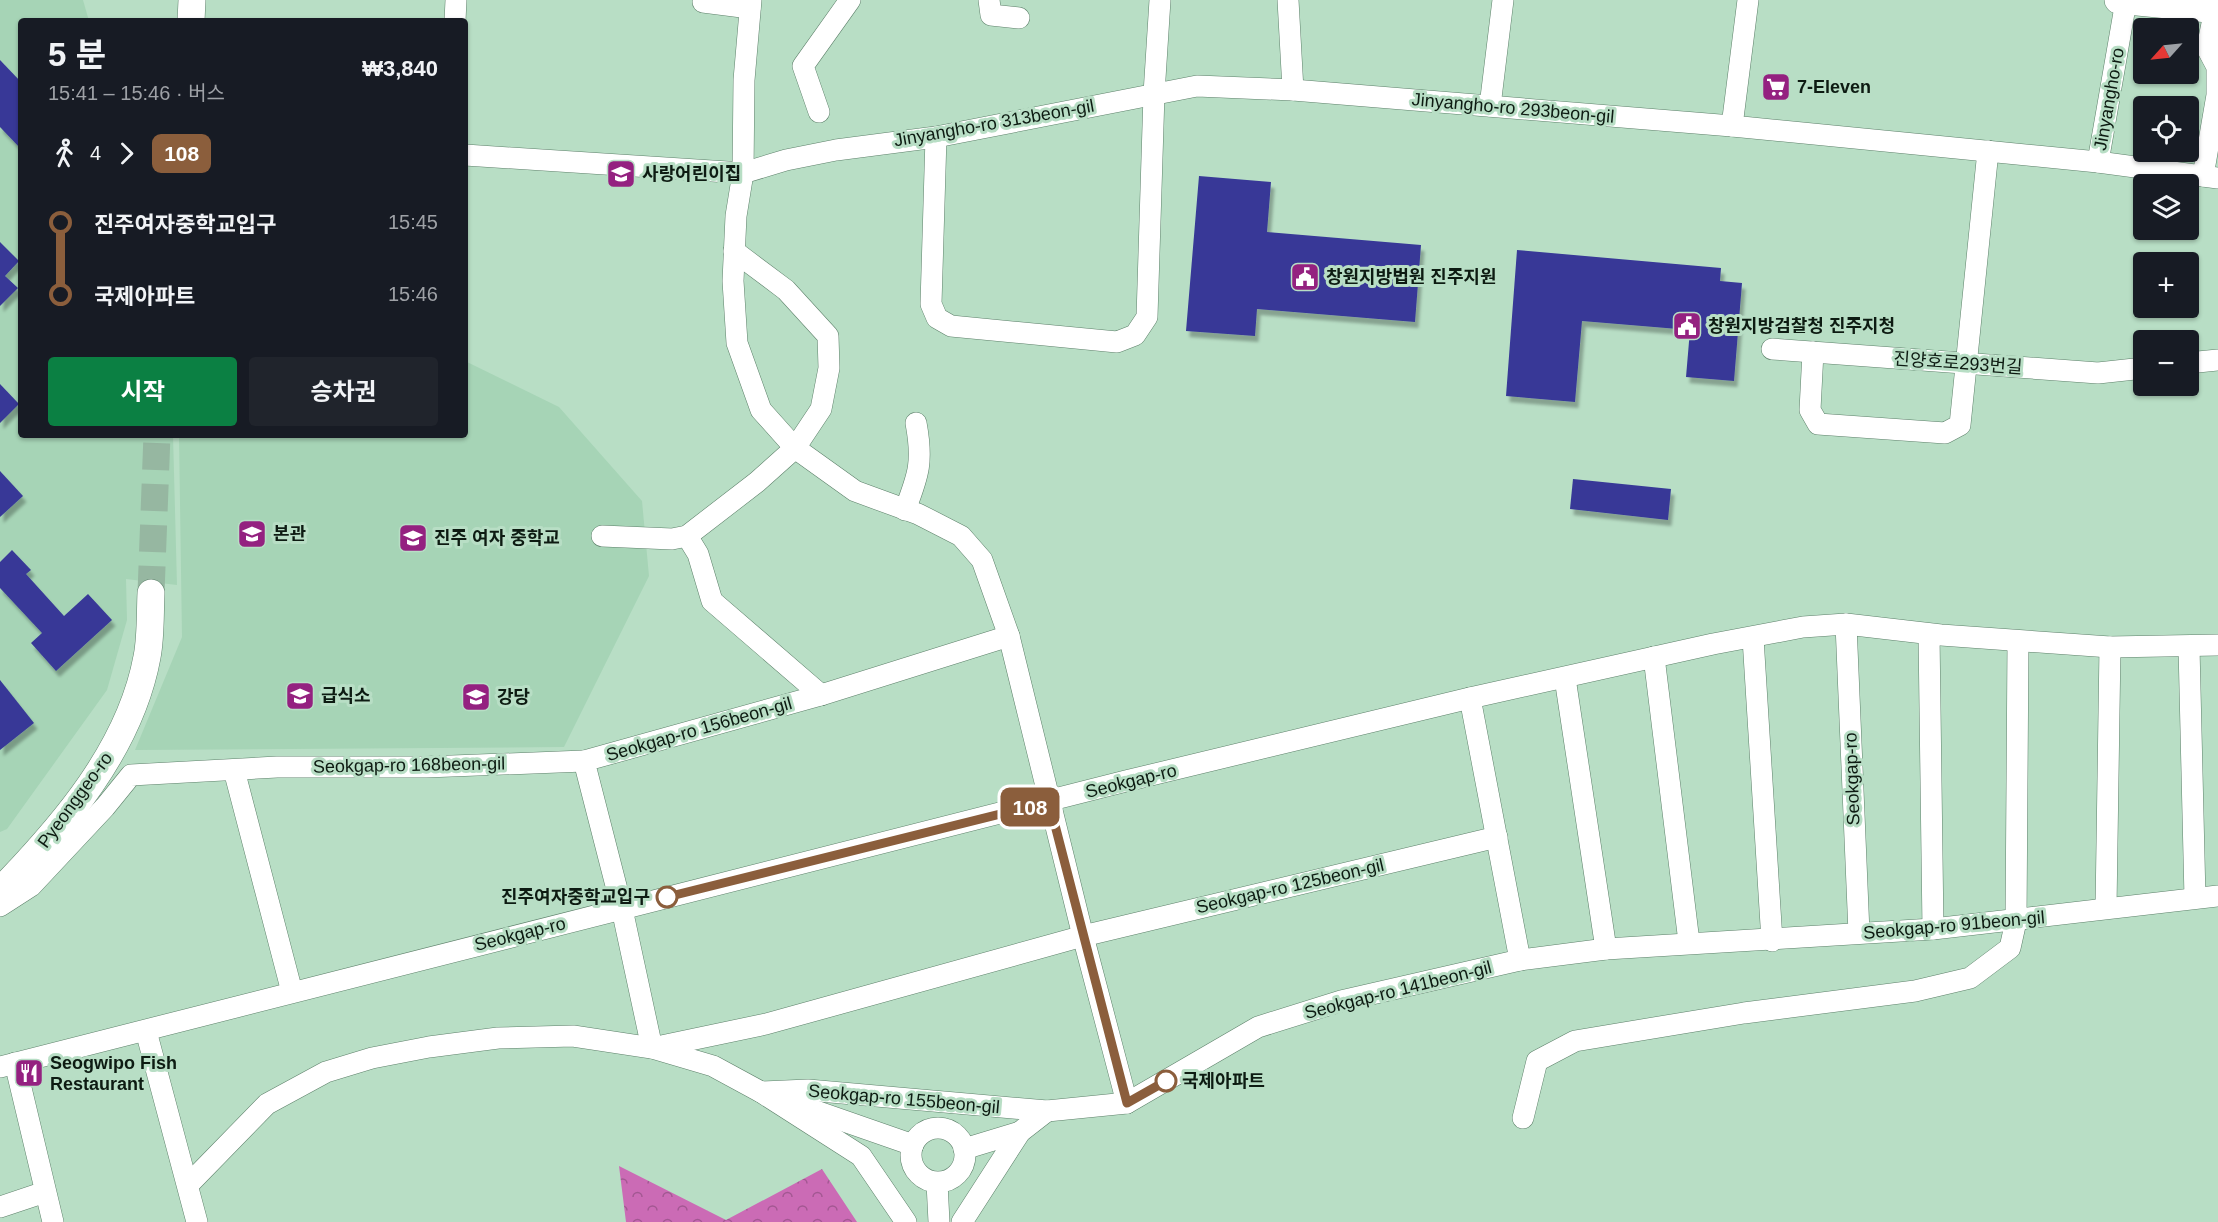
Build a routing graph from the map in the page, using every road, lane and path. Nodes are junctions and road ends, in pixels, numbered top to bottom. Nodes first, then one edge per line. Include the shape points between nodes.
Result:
1 (192, 0) edge
2 (456, 0) edge
3 (850, 0) edge
4 (989, 0) edge
5 (1160, 0) edge
6 (1288, 0) edge
7 (1503, 0) edge
8 (1749, 0) edge
9 (2122, 0) edge
10 (703, 2) dead end
11 (750, 4) edge
12 (2217, 10) edge
13 (191, 18) edge
14 (455, 18) edge
15 (1019, 18) dead end
16 (1293, 90) junction
17 (1154, 94) junction
18 (1490, 106) junction
19 (819, 112) dead end
20 (1732, 126) junction
21 (936, 137) junction
22 (1988, 151) junction
23 (468, 155) edge
24 (2098, 162) junction
25 (743, 173) junction
26 (2210, 177) edge
27 (734, 250) junction
28 (1772, 349) dead end
29 (1813, 352) junction
30 (2218, 360) edge
31 (2199, 362) edge
32 (1964, 363) junction
33 (2133, 369) edge
34 (916, 423) dead end
35 (795, 448) junction
36 (905, 510) junction
37 (602, 536) dead end
38 (687, 536) junction
39 (151, 593) tunnel mouth
40 (1846, 624) junction
41 (1929, 634) junction
42 (1009, 636) junction
43 (1753, 638) junction
44 (2018, 642) junction
45 (2218, 645) edge
46 (2110, 647) junction
47 (2189, 647) junction
48 (1654, 657) junction
49 (1565, 678) junction
50 (821, 695) junction
51 (1470, 698) junction
52 (585, 761) junction
53 (234, 770) junction
54 (131, 775) joint
55 (1049, 802) junction
56 (1497, 837) junction
57 (0, 891) edge
58 (2218, 896) edge
59 (2195, 898) junction
60 (0, 906) edge
61 (2106, 908) junction
62 (622, 909) junction
63 (2016, 921) junction
64 (1933, 929) junction
65 (1859, 933) junction
66 (1083, 936) junction
67 (1772, 941) junction
68 (1689, 942) junction
69 (1606, 949) junction
70 (1521, 960) junction
71 (292, 992) junction
72 (146, 1031) junction
73 (652, 1047) junction
74 (8, 1065) edge
75 (761, 1092) junction
76 (1127, 1103) junction
77 (1047, 1111) junction
78 (1523, 1118) dead end
79 (1020, 1132) junction
80 (913, 1145) junction
81 (964, 1149) junction
82 (937, 1183) junction
83 (188, 1185) junction
84 (45, 1192) junction
85 (0, 1207) edge
86 (53, 1222) edge
87 (197, 1222) edge
88 (906, 1222) edge
89 (939, 1222) edge
90 (962, 1222) edge

1 - 13 street
2 - 14 street
3 - 19 street via 803,66
4 - 15 street via 991,15
5 - 17 street
6 - 16 street
7 - 18 street
8 - 20 street
9 - 12 street, Jinyangho-ro
9 - 24 street, Jinyangho-ro
10 - 11 street
11 - 25 street
12 - 26 street, Jinyangho-ro via 2207,48 2217,67
16 - 17 street, Jinyangho-ro 293beon-gil via 1197,87
16 - 18 street, Jinyangho-ro 293beon-gil
17 - 21 street, Jinyangho-ro 313beon-gil
17 - 21 street via 1147,317 1135,335 1117,342 951,326 937,318 931,304
18 - 20 street, Jinyangho-ro 293beon-gil
20 - 22 street, Jinyangho-ro 293beon-gil
21 - 25 street, Jinyangho-ro 313beon-gil via 836,150
22 - 24 street, Jinyangho-ro 293beon-gil
22 - 32 street
23 - 25 street
24 - 26 street, Jinyangho-ro 293beon-gil
25 - 27 street
27 - 35 street via 737,343 760,410
27 - 35 street via 786,290 828,336 830,368 821,409
28 - 29 street, 진양호로293번길
29 - 32 street, 진양호로293번길
29 - 32 street via 1810,410 1818,424 1829,425 1945,433 1959,425
30 - 31 street
32 - 33 street, 진양호로293번길 via 2098,374
34 - 36 street via 922,453
35 - 36 street via 855,491
35 - 38 street
36 - 42 street via 961,536 982,560
37 - 38 street
38 - 50 street, Seokgap-ro 156beon-gil via 698,554 712,601
39 - 57 street, Pyeonggeo-ro via 148,655 138,695 107,760 42,848
40 - 41 street, Seokgap-ro
40 - 43 street, Seokgap-ro via 1803,627
40 - 65 street, Seokgap-ro
41 - 44 street, Seokgap-ro
41 - 64 street
42 - 50 street, Seokgap-ro 156beon-gil
42 - 55 street
43 - 48 street, Seokgap-ro
43 - 67 street
44 - 46 street, Seokgap-ro
44 - 63 street
45 - 47 street, Seokgap-ro
46 - 47 street, Seokgap-ro
46 - 61 street
47 - 59 street
48 - 49 street, Seokgap-ro
48 - 68 street
49 - 51 street, Seokgap-ro
49 - 69 street
50 - 52 street, Seokgap-ro 156beon-gil
51 - 55 street, Seokgap-ro
51 - 56 street
52 - 53 street, Seokgap-ro 168beon-gil
52 - 62 street, Seokgap-ro 156beon-gil
53 - 54 street, Seokgap-ro 168beon-gil
53 - 71 street
54 - 60 street, Pyeonggeo-ro via 31,886
55 - 62 street, Seokgap-ro
55 - 66 street
56 - 66 street, Seokgap-ro 125beon-gil
56 - 70 street
58 - 59 street, Seokgap-ro 91beon-gil
59 - 61 street, Seokgap-ro 91beon-gil
61 - 63 street, Seokgap-ro 91beon-gil
62 - 71 street, Seokgap-ro
62 - 73 street
63 - 64 street, Seokgap-ro 91beon-gil
63 - 78 street via 2010,948 1970,978 1915,992 1744,1013 1575,1041 1537,1060
64 - 65 street, Seokgap-ro 91beon-gil
65 - 67 street, Seokgap-ro 91beon-gil
66 - 73 street, Seokgap-ro 155beon-gil via 766,1024
66 - 76 street
67 - 68 street, Seokgap-ro 91beon-gil
68 - 69 street, Seokgap-ro 141beon-gil
69 - 70 street, Seokgap-ro 141beon-gil
70 - 76 street, Seokgap-ro 141beon-gil via 1341,1000 1258,1027
71 - 72 street, Seokgap-ro
72 - 74 street, Seokgap-ro
72 - 83 street
73 - 75 street, Seokgap-ro 155beon-gil via 713,1066
73 - 83 street, Seokgap-ro 155beon-gil via 573,1036 498,1038 429,1047 335,1069 267,1104
74 - 84 street
75 - 77 street, Seokgap-ro 155beon-gil via 808,1090
75 - 80 street
75 - 88 street, Seokgap-ro 155beon-gil via 861,1156
76 - 77 street, Seokgap-ro 141beon-gil
77 - 79 street
79 - 81 street
79 - 90 street
80 - 81 street via 924,1132 940,1128 955,1135
80 - 82 street via 911,1160 917,1173
81 - 82 street via 959,1173
82 - 89 street
83 - 87 street
84 - 85 street
84 - 86 street

